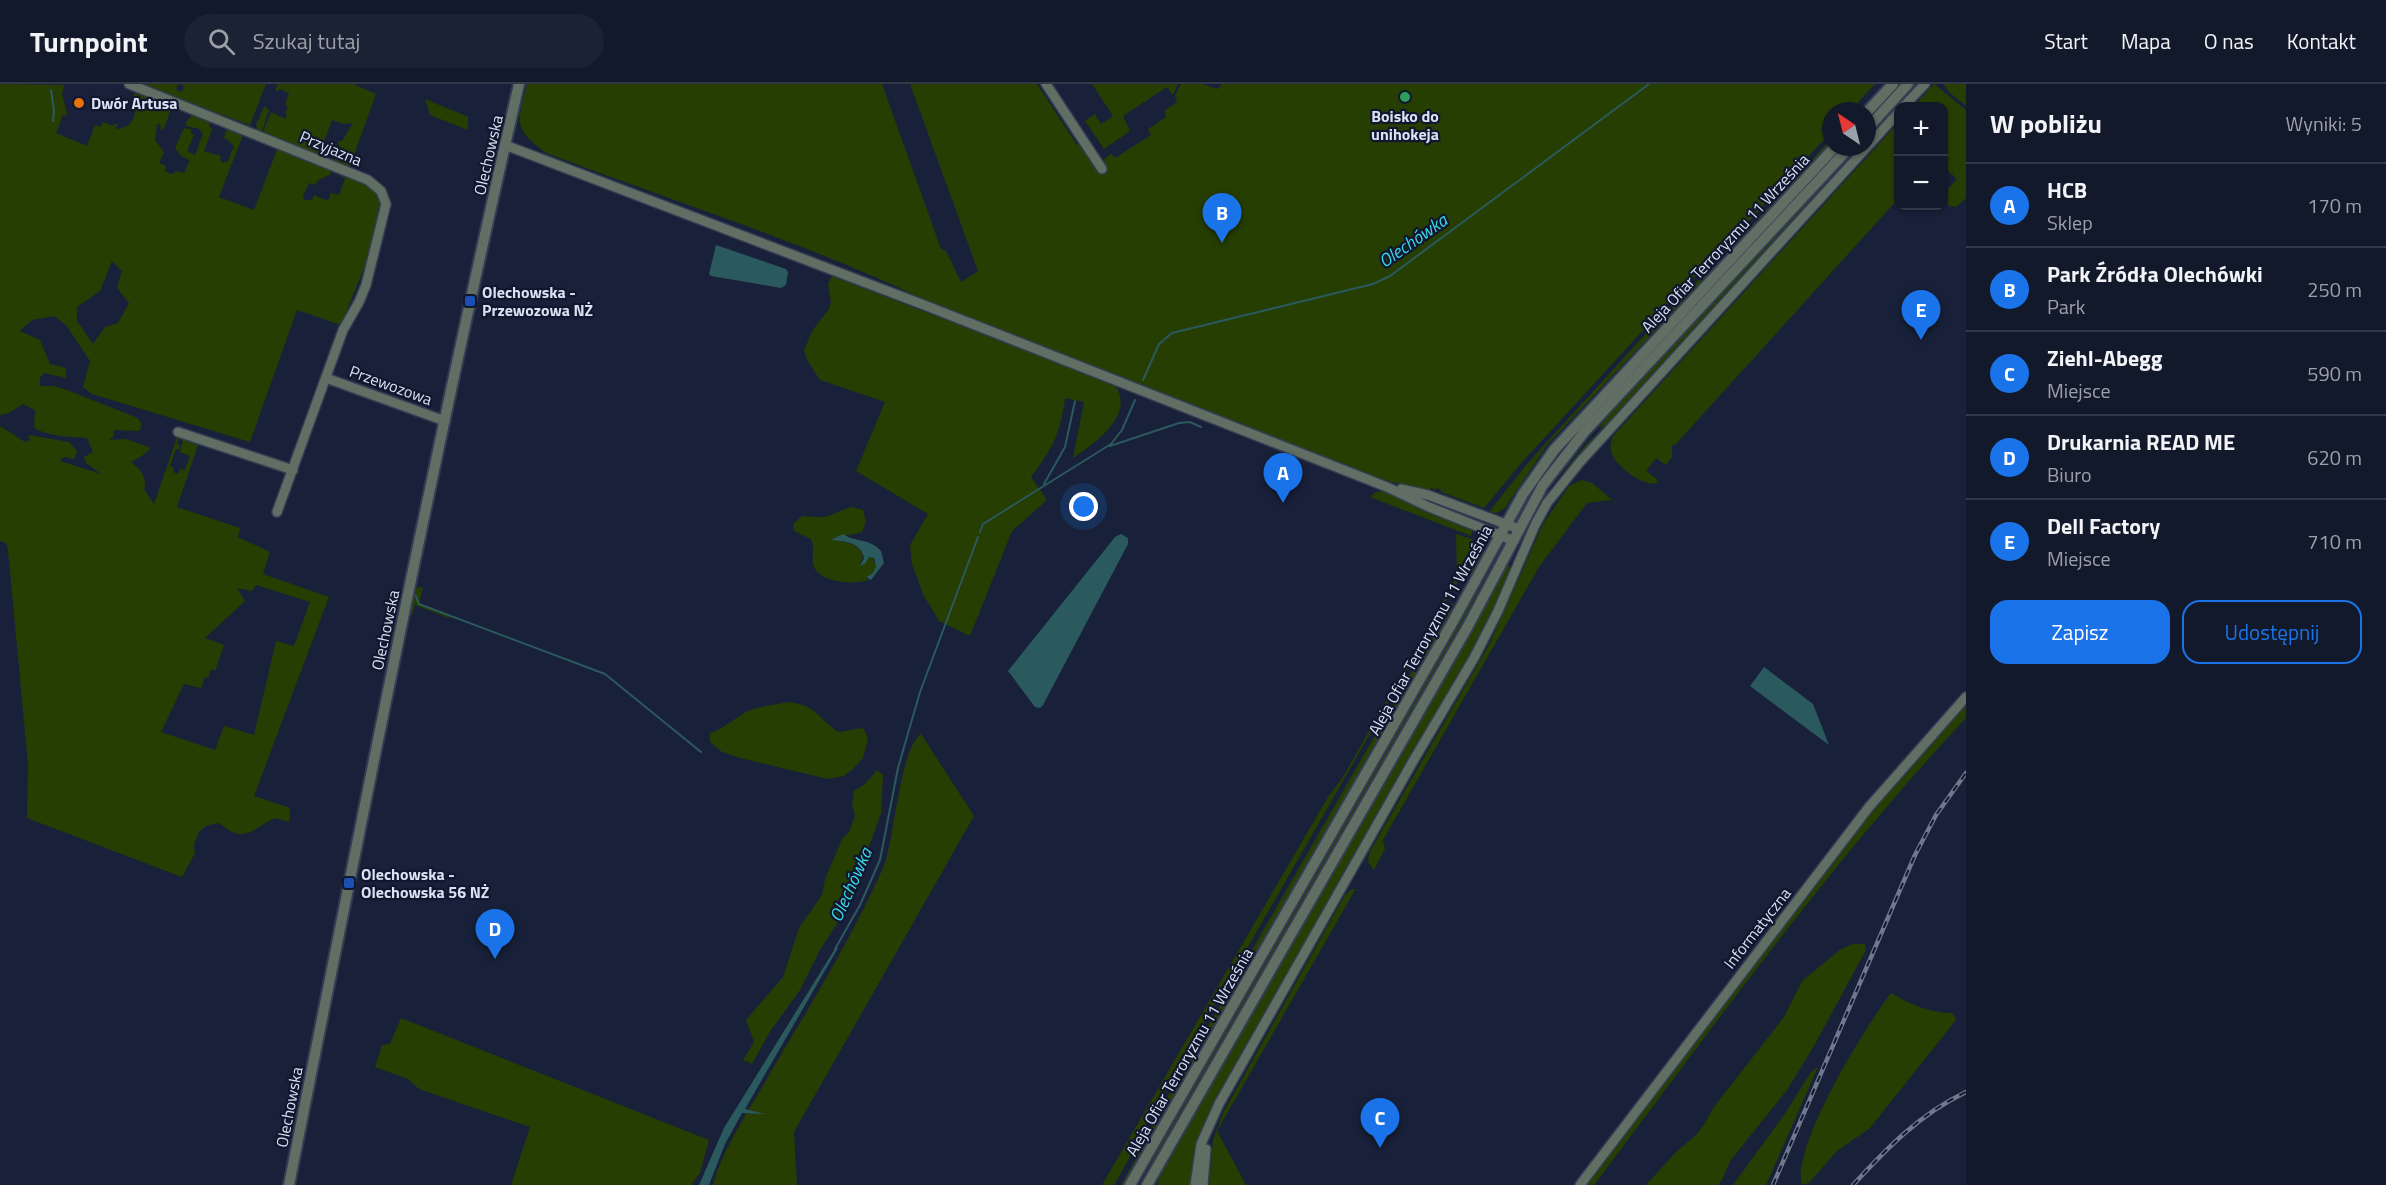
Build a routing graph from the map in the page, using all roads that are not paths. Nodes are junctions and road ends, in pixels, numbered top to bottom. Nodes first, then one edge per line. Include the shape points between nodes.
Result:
1 (129, 84) edge
2 (519, 84) edge
3 (1046, 84) edge
4 (1893, 84) edge
5 (1908, 84) edge
6 (1925, 84) edge
7 (1876, 102) edge
8 (1908, 102) edge
9 (1894, 118) edge
10 (1876, 119) edge
11 (505, 145) junction
12 (1827, 156) edge
13 (1842, 156) edge
14 (1102, 169) dead end
15 (343, 330) joint
16 (326, 378) junction
17 (445, 421) junction
18 (178, 432) dead end
19 (293, 470) junction
20 (1386, 487) junction
21 (277, 512) dead end
22 (1506, 524) junction
23 (1519, 529) junction
24 (1500, 535) junction
25 (1514, 540) junction
26 (1966, 697) edge
27 (1208, 1133) junction
28 (289, 1185) edge
29 (1130, 1185) edge
30 (1147, 1185) edge
31 (1195, 1185) edge
32 (1203, 1185) edge
33 (1580, 1185) edge

1 - 15 street, Przyjazna via 284,144 378,187 385,211 366,285
2 - 11 street, Olechowska
3 - 14 street
4 - 7 street
5 - 10 street
6 - 8 street
9 - 27 street via 1547,503 1474,658 1227,1090
11 - 17 street, Olechowska
11 - 20 street
12 - 22 street, Aleja Ofiar Terroryzmu 11 Września via 1568,433 1540,468
13 - 23 street, Aleja Ofiar Terroryzmu 11 Września via 1585,431 1543,485
15 - 16 street, Przewozowa
16 - 17 street, Przewozowa
16 - 19 street, Przewozowa
17 - 28 street, Olechowska
18 - 19 street
19 - 21 street, Przewozowa
20 - 22 street via 1428,495
20 - 24 street
22 - 23 street
22 - 24 street, Aleja Ofiar Terroryzmu 11 Września
23 - 25 street, Aleja Ofiar Terroryzmu 11 Września
24 - 25 street
24 - 29 street, Aleja Ofiar Terroryzmu 11 Września
25 - 30 street, Aleja Ofiar Terroryzmu 11 Września
26 - 33 street, Informatyczna via 1869,807
27 - 31 street via 1202,1144
27 - 32 street

